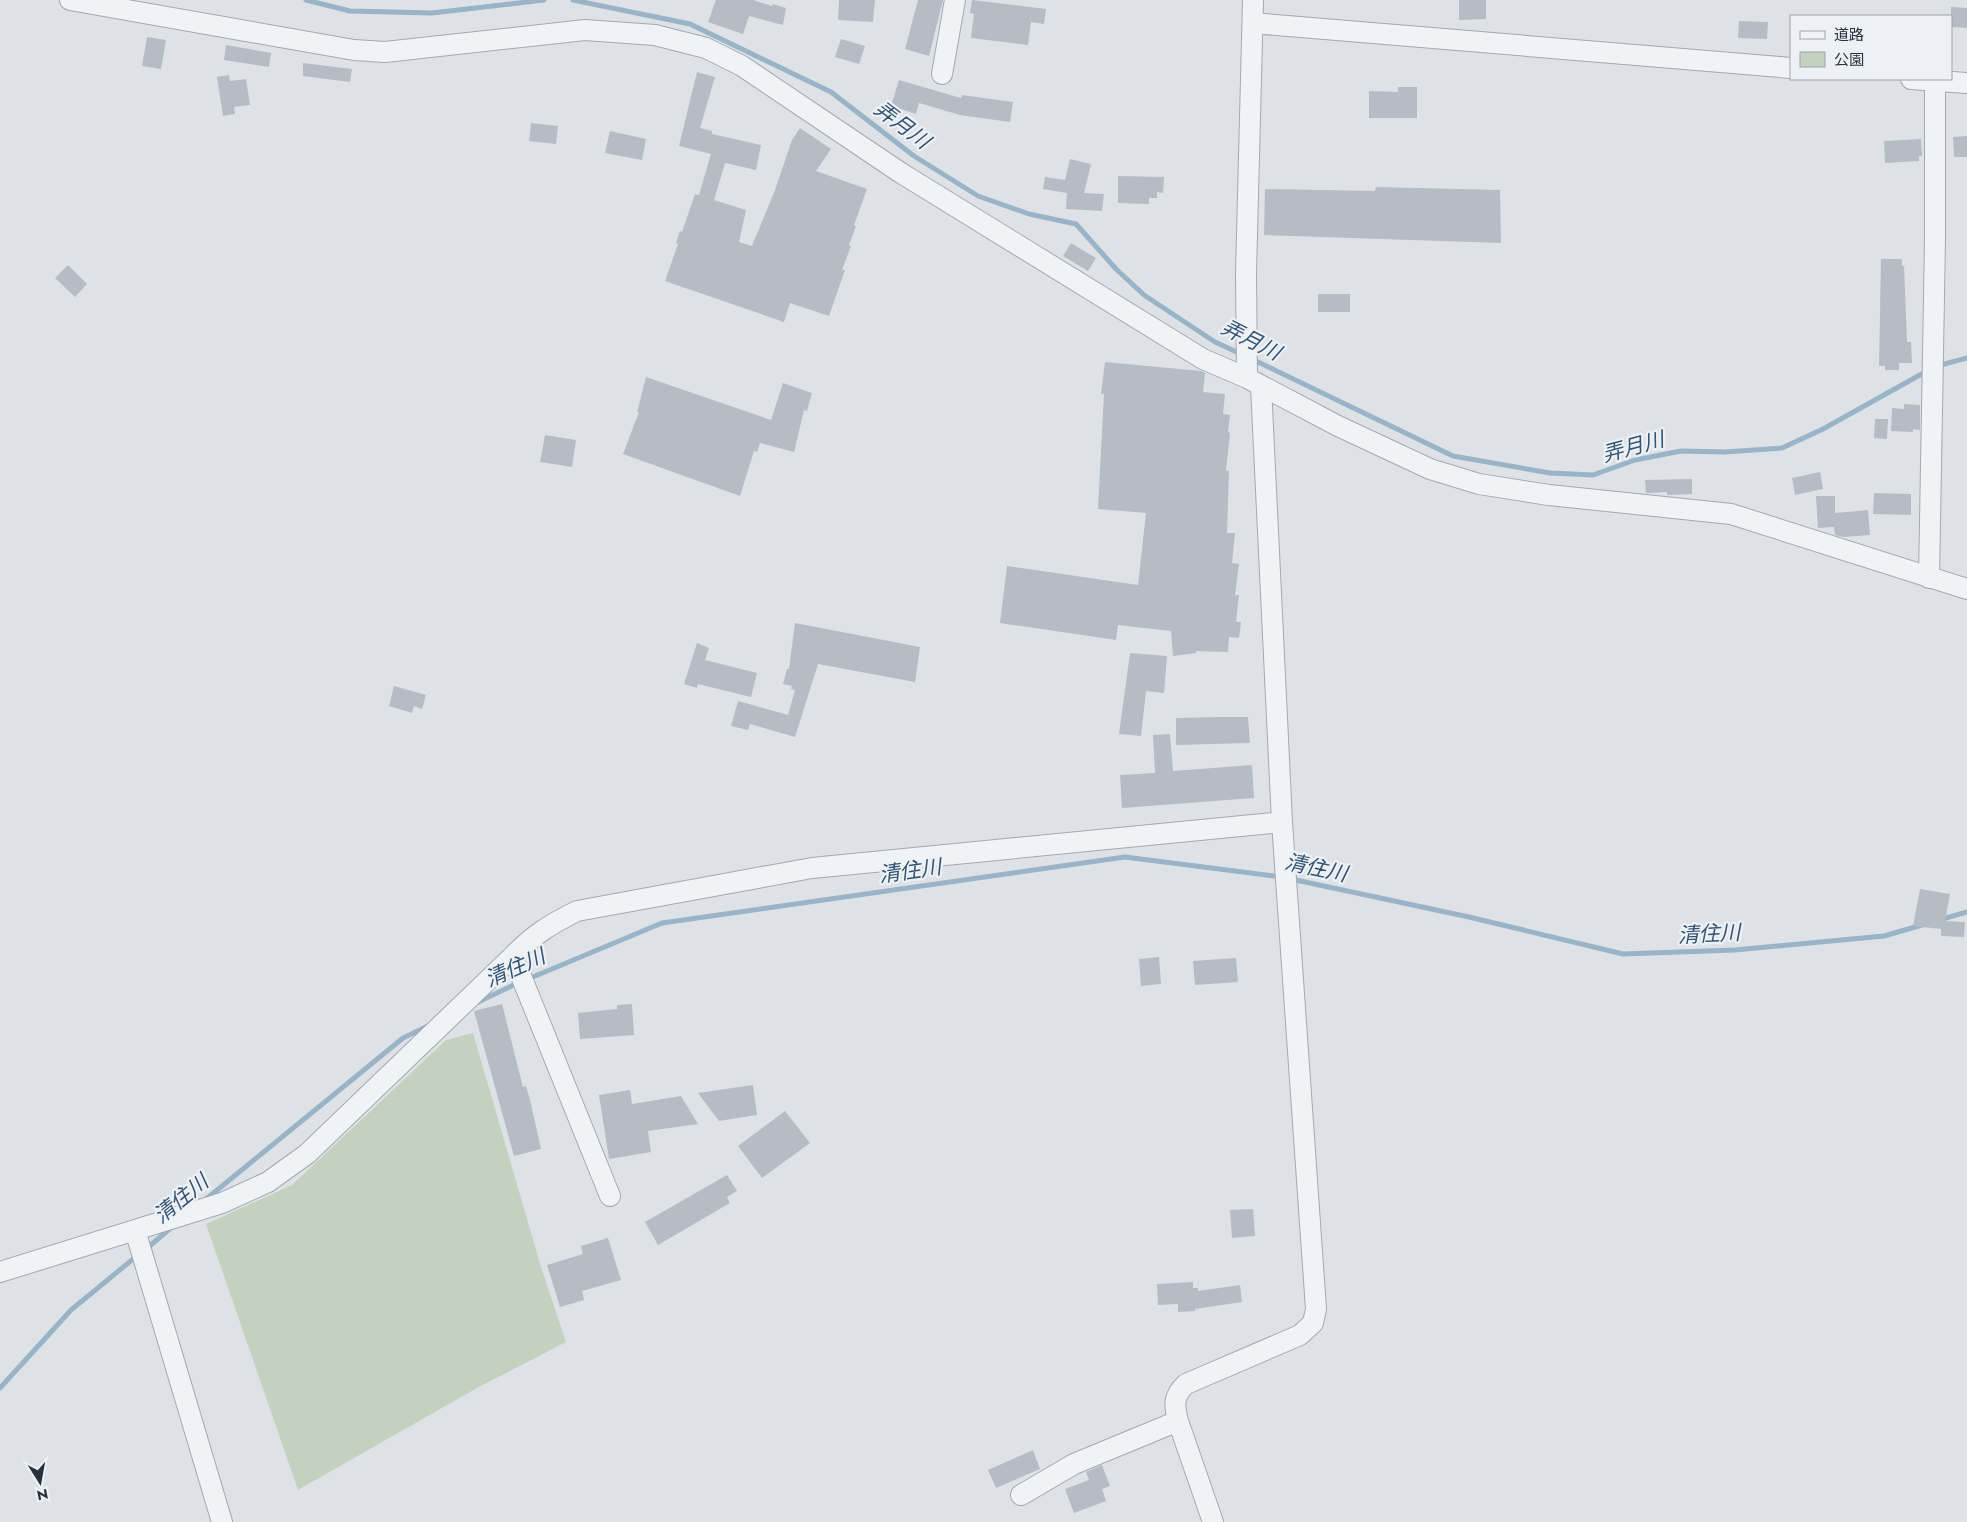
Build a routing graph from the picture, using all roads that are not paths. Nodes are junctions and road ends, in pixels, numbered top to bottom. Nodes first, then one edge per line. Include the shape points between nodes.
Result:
1 (70, 0) edge
2 (955, 0) edge
3 (1253, 0) edge
4 (1252, 23) junction
5 (1790, 68) edge
6 (942, 74) dead end
7 (1923, 80) edge
8 (1935, 81) junction
9 (1967, 83) edge
10 (1254, 382) junction
11 (1929, 578) junction
12 (1967, 590) edge
13 (1282, 822) junction
14 (512, 958) junction
15 (610, 1196) dead end
16 (134, 1230) junction
17 (0, 1272) edge
18 (1178, 1421) junction
19 (1021, 1495) dead end
20 (222, 1522) edge
21 (1213, 1522) edge

1 - 10 street via 354,50 385,52 585,30 655,35 706,48 742,66 901,173 1203,359
2 - 6 street
3 - 4 street
4 - 5 street
4 - 10 street via 1246,274
7 - 8 street
8 - 9 street
8 - 11 street
10 - 11 street via 1430,469 1479,484 1549,495 1731,514
10 - 13 street
11 - 12 street
13 - 14 street via 812,868 577,910 531,936
13 - 18 street via 1316,1309 1313,1323 1300,1335 1186,1384 1178,1392 1174,1404
14 - 15 street
14 - 16 street via 307,1154 268,1182 222,1203
16 - 17 street
16 - 20 street
18 - 19 street via 1074,1464
18 - 21 street

